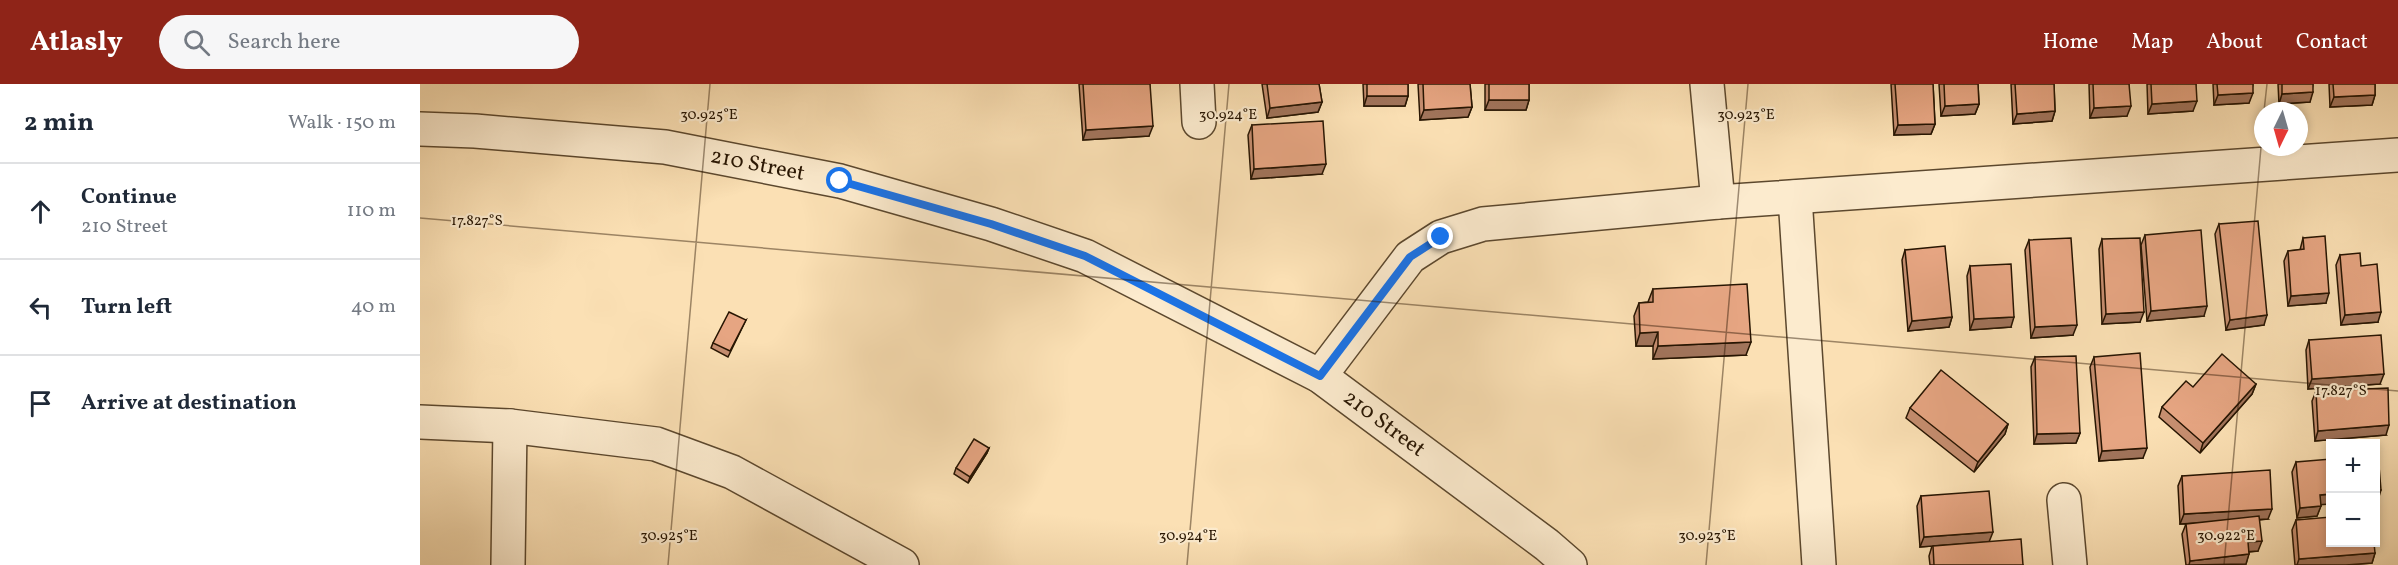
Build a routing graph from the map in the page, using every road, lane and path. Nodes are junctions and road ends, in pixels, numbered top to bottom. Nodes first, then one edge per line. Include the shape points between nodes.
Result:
1 (1197, 84) edge
2 (1707, 84) edge
3 (1199, 122) dead end
4 (420, 129) edge
5 (2398, 155) edge
6 (1796, 197) junction
7 (1718, 202) junction
8 (1320, 376) junction
9 (420, 422) edge
10 (510, 426) junction
11 (2064, 500) dead end
12 (508, 565) edge
13 (902, 565) edge
14 (1570, 565) edge
15 (1819, 565) edge
16 (2070, 565) edge

1 - 3 street
2 - 7 street
4 - 8 street, 210 Street via 665,147 840,181 991,224 1085,256
5 - 6 street
6 - 7 street
6 - 15 street
7 - 8 street via 1484,224 1441,237 1410,257
8 - 14 street, 210 Street
9 - 10 street
10 - 12 street
10 - 13 street via 656,444 732,472
11 - 16 street

